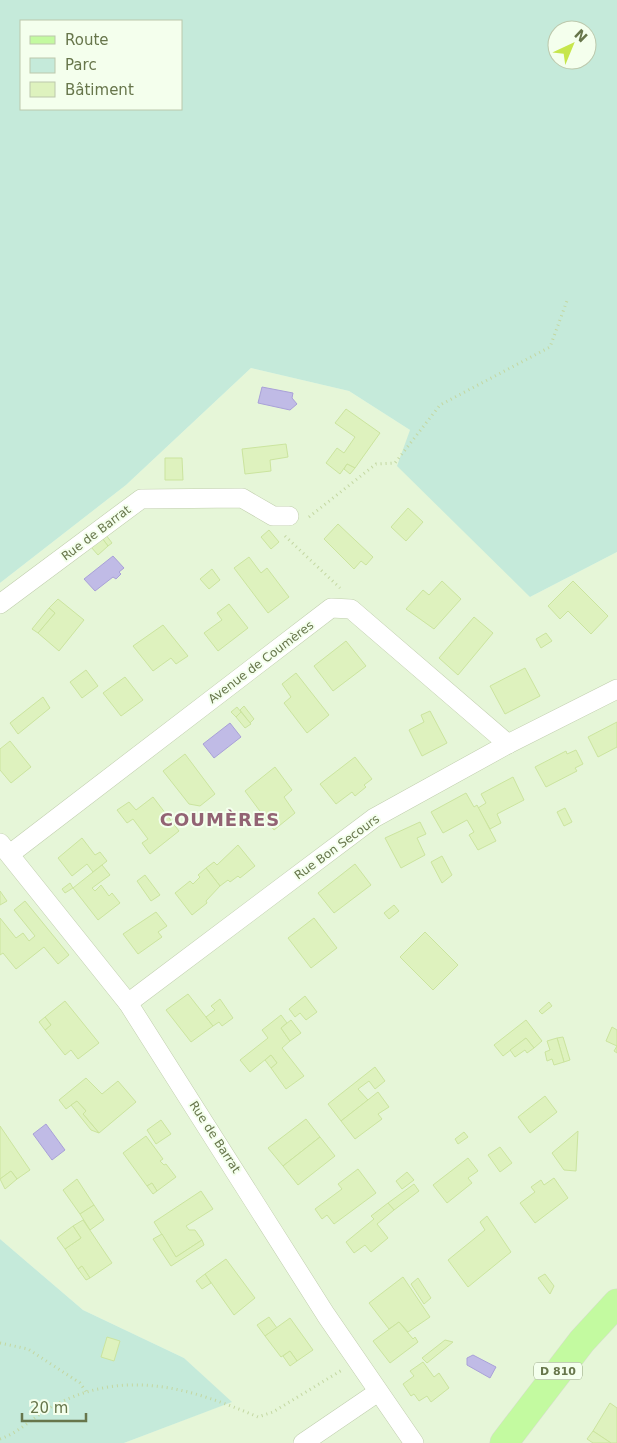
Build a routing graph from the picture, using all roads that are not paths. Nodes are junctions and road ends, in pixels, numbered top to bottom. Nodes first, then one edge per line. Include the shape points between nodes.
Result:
1 (281, 516) road end
2 (0, 604) edge
3 (617, 689) edge
4 (508, 744) junction
5 (5, 849) edge
6 (128, 1003) junction
7 (617, 1303) edge
8 (378, 1392) junction
9 (303, 1443) edge
10 (414, 1443) edge
11 (504, 1443) edge

1 - 2 street, Rue de Barrat via 242,498 141,499
3 - 4 street, Rue Bon Secours
4 - 5 street, Avenue de Coumères via 350,610 331,608
4 - 6 street, Rue Bon Secours via 374,818
5 - 6 street, Rue de Barrat
6 - 8 street, Rue de Barrat
7 - 11 main road, D 810 via 582,1341
8 - 9 street
8 - 10 street, Rue de Barrat

